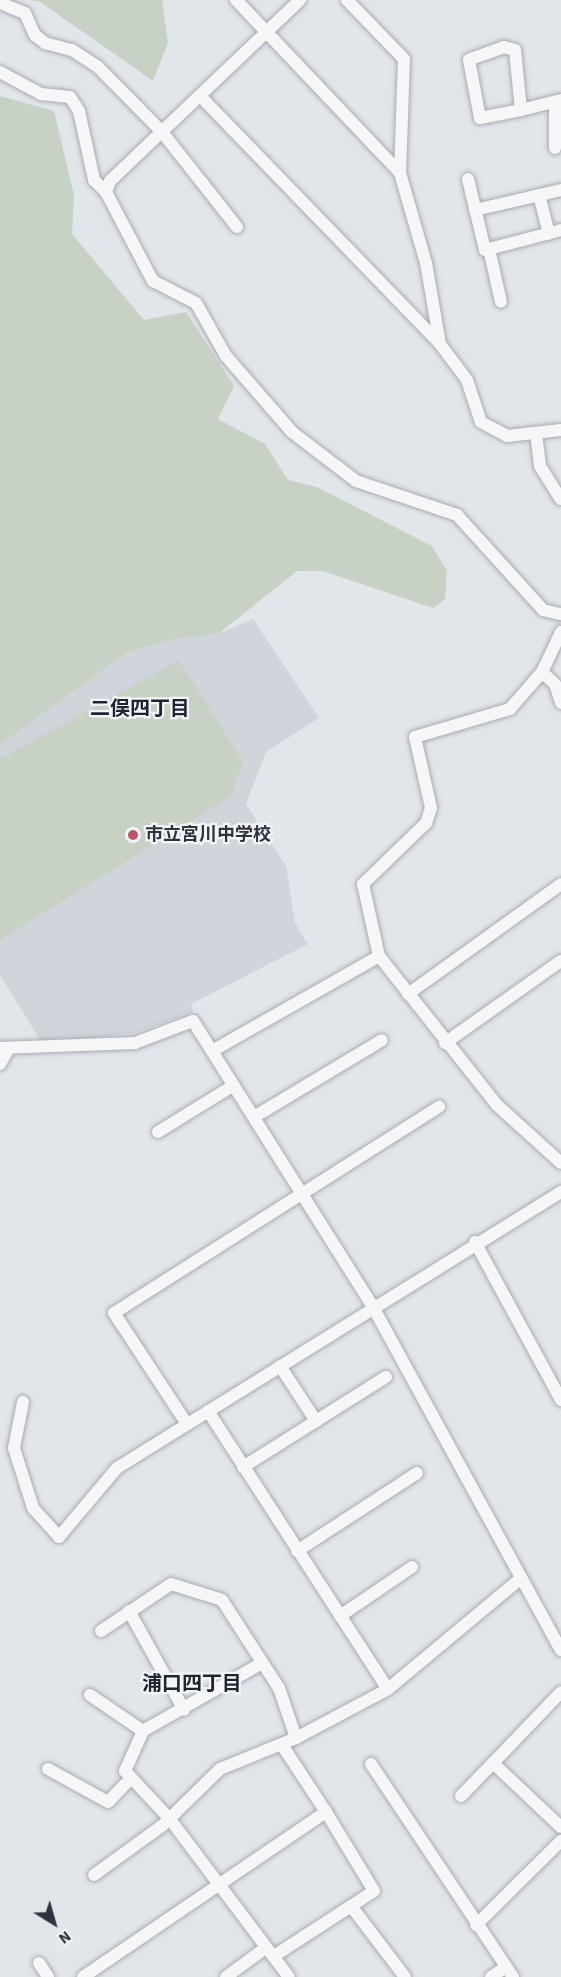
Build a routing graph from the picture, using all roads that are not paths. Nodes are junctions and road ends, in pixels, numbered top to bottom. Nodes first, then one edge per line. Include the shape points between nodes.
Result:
1 (236, 0) edge
2 (300, 0) edge
3 (346, 0) edge
4 (0, 3) edge
5 (267, 32) junction
6 (0, 72) edge
7 (200, 96) junction
8 (558, 101) edge
9 (521, 110) junction
10 (162, 132) junction
11 (555, 148) dead end
12 (400, 173) junction
13 (468, 179) dead end
14 (561, 190) edge
15 (106, 192) junction
16 (539, 195) junction
17 (475, 210) junction
18 (237, 227) dead end
19 (555, 232) edge
20 (489, 249) junction
21 (501, 302) dead end
22 (440, 344) junction
23 (561, 430) edge
24 (536, 433) junction
25 (561, 499) edge
26 (561, 614) edge
27 (561, 632) edge
28 (542, 672) junction
29 (561, 702) edge
30 (561, 884) edge
31 (379, 956) junction
32 (561, 961) edge
33 (408, 994) junction
34 (382, 1040) dead end
35 (445, 1043) junction
36 (4, 1048) edge
37 (212, 1050) junction
38 (0, 1064) edge
39 (234, 1085) junction
40 (439, 1107) dead end
41 (254, 1118) junction
42 (158, 1132) dead end
43 (561, 1163) edge
44 (301, 1191) junction
45 (561, 1192) edge
46 (475, 1242) junction
47 (373, 1307) junction
48 (279, 1366) junction
49 (386, 1377) dead end
50 (561, 1400) edge
51 (23, 1402) dead end
52 (208, 1410) junction
53 (316, 1421) junction
54 (187, 1424) junction
55 (243, 1467) junction
56 (417, 1473) dead end
57 (297, 1551) junction
58 (412, 1567) dead end
59 (521, 1578) junction
60 (129, 1611) junction
61 (340, 1616) junction
62 (100, 1631) dead end
63 (561, 1650) edge
64 (262, 1663) junction
65 (388, 1689) junction
66 (561, 1692) edge
67 (90, 1695) dead end
68 (184, 1710) junction
69 (143, 1731) junction
70 (296, 1738) junction
71 (282, 1744) junction
72 (493, 1763) junction
73 (371, 1764) dead end
74 (48, 1769) dead end
75 (129, 1780) junction
76 (461, 1796) dead end
77 (326, 1812) junction
78 (169, 1818) junction
79 (561, 1827) edge
80 (561, 1841) edge
81 (94, 1875) dead end
82 (214, 1883) junction
83 (351, 1905) junction
84 (477, 1925) junction
85 (269, 1953) junction
86 (39, 1963) dead end
87 (509, 1972) edge
88 (48, 1977) edge
89 (83, 1977) edge
90 (225, 1977) edge
91 (289, 1977) edge
92 (405, 1977) edge
93 (491, 1977) edge

1 - 5 street
2 - 5 street
3 - 12 street via 404,59
4 - 10 street via 25,13 34,34 45,43 72,50 98,67
5 - 7 street
5 - 12 street
6 - 15 street via 41,94 69,97 78,111 94,180
7 - 10 street
7 - 22 street
8 - 9 street
8 - 11 street
9 - 9 street via 480,118 469,60 504,47 515,50
10 - 15 street via 110,181
10 - 18 street
12 - 22 street via 426,263
13 - 17 street
14 - 16 street
15 - 26 street via 153,281 196,303 226,356 292,432 356,481 457,515 543,610
16 - 17 street
16 - 19 street
17 - 20 street via 485,250
19 - 20 street
20 - 21 street
22 - 24 street via 467,380 481,422 490,431
23 - 24 street
24 - 25 street via 540,465
27 - 28 street
28 - 29 street via 555,684
28 - 31 street via 510,709 415,737 431,808 426,823 363,884
30 - 33 street
31 - 33 street
31 - 37 street
32 - 35 street
33 - 35 street
34 - 41 street
35 - 43 street via 497,1105
36 - 37 street via 135,1043 193,1021
36 - 38 street
37 - 39 street
39 - 41 street
39 - 42 street
40 - 44 street
41 - 44 street
44 - 47 street
44 - 54 street via 114,1313
45 - 46 street
46 - 47 street
46 - 50 street
47 - 48 street
47 - 59 street
48 - 52 street
48 - 53 street
49 - 53 street
51 - 54 street via 14,1448 33,1508 59,1537 111,1473
52 - 54 street
52 - 55 street
53 - 55 street
55 - 57 street
56 - 57 street
57 - 61 street
58 - 61 street
59 - 63 street
59 - 65 street
60 - 62 street
60 - 64 street via 171,1584 222,1600
60 - 68 street
61 - 65 street
64 - 68 street
64 - 70 street via 279,1688
65 - 70 street
66 - 72 street
67 - 69 street
68 - 69 street
69 - 75 street via 125,1771
70 - 71 street
71 - 77 street
71 - 78 street via 220,1769
72 - 76 street
72 - 79 street
73 - 84 street
74 - 75 street via 108,1802
75 - 78 street
77 - 82 street
77 - 83 street via 374,1891
78 - 81 street
78 - 82 street
80 - 84 street
82 - 85 street
82 - 89 street
83 - 85 street
83 - 92 street
84 - 87 street
85 - 90 street
85 - 91 street
86 - 88 street
87 - 93 street

